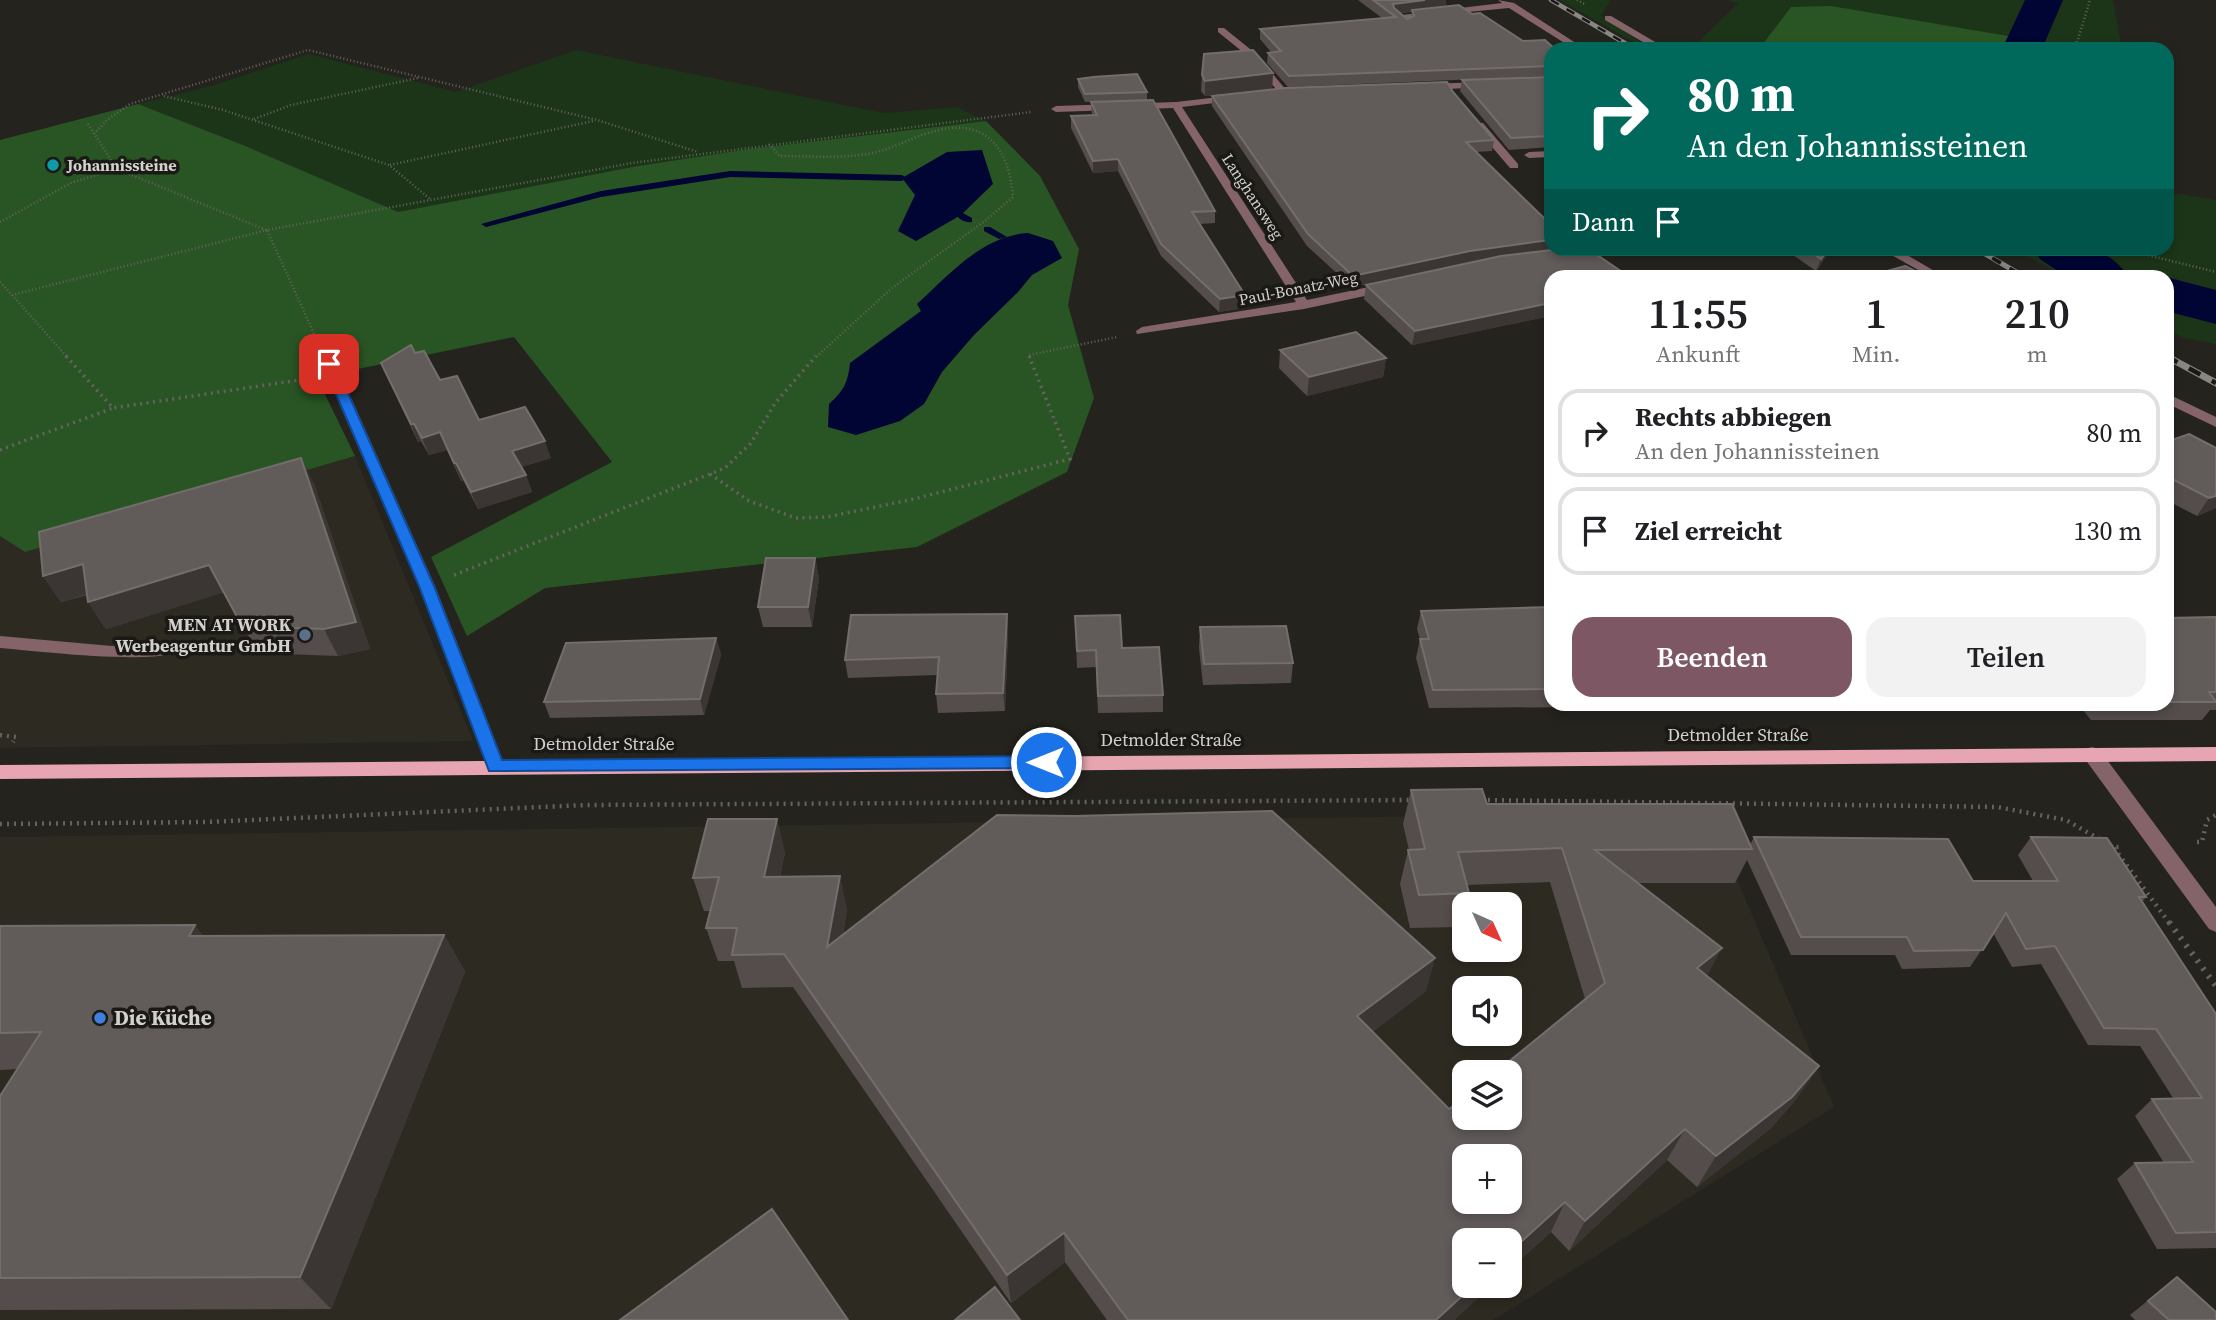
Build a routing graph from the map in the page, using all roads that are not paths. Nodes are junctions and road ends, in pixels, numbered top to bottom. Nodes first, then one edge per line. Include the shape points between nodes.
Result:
1 (1506, 2) edge
2 (1608, 18) dead end
3 (1407, 24) edge
4 (1221, 30) dead end
5 (1569, 42) edge
6 (1650, 42) edge
7 (1500, 84) edge
8 (1450, 86) junction
9 (1422, 88) edge
10 (1297, 92) edge
11 (1284, 93) junction
12 (1270, 94) edge
13 (1243, 97) edge
14 (1456, 99) edge
15 (1176, 105) junction
16 (1056, 109) road end
17 (1473, 118) edge
18 (1544, 154) edge
19 (1529, 155) edge
20 (1514, 166) dead end
21 (1900, 256) edge
22 (1926, 270) edge
23 (1407, 282) edge
24 (1304, 305) junction
25 (1142, 331) road end
26 (331, 369) road end
27 (2174, 401) edge
28 (2216, 423) edge
29 (0, 642) edge
30 (171, 649) dead end
31 (2092, 754) junction
32 (2216, 754) edge
33 (496, 766) junction
34 (0, 772) edge
35 (2216, 923) edge

1 - 3 street via 1398,16
1 - 5 street
2 - 6 street
4 - 11 street via 1252,55
7 - 8 street
8 - 9 street
8 - 14 street
10 - 11 street
11 - 12 street
13 - 15 street
15 - 16 street
15 - 24 street, Langhansweg
17 - 20 street
18 - 19 street
21 - 22 street
23 - 24 street, Paul-Bonatz-Weg
24 - 25 street, Paul-Bonatz-Weg
26 - 33 street via 427,586
27 - 28 street
29 - 30 street via 112,652
31 - 32 main road, Detmolder Straße
31 - 33 main road, Detmolder Straße
31 - 35 street
33 - 34 main road, Detmolder Straße

